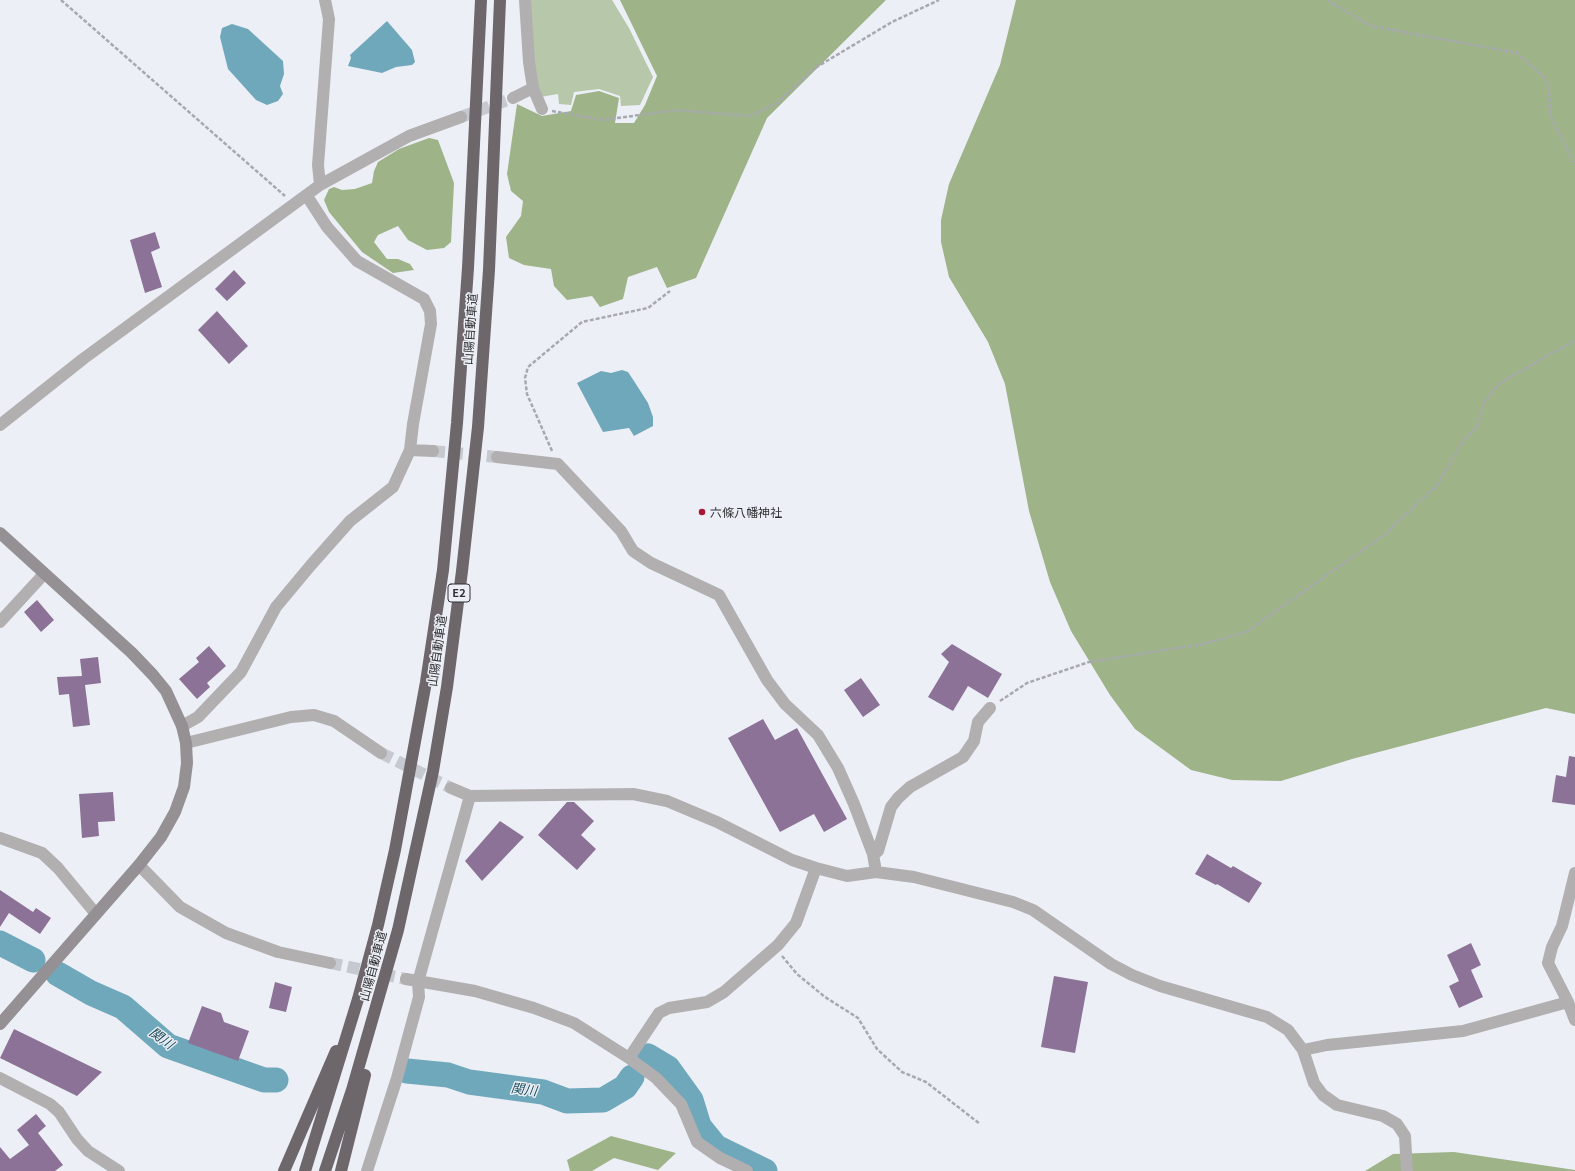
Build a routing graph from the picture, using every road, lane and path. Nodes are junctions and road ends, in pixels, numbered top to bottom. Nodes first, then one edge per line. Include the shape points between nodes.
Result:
1 (61, 0) edge
2 (326, 0) edge
3 (480, 0) edge
4 (500, 0) edge
5 (525, 0) edge
6 (939, 0) edge
7 (1326, 0) edge
8 (533, 88) junction
9 (513, 98) tunnel mouth
10 (542, 109) joint
11 (461, 117) tunnel mouth
12 (1575, 165) edge
13 (320, 185) junction
14 (307, 196) junction
15 (292, 207) junction
16 (670, 291) dead end
17 (1575, 340) edge
18 (0, 425) edge
19 (410, 450) junction
20 (433, 451) tunnel mouth
21 (497, 458) tunnel mouth
22 (558, 464) junction
23 (0, 533) edge
24 (44, 574) junction
25 (0, 622) edge
26 (990, 708) joint
27 (182, 726) junction
28 (186, 743) junction
29 (381, 754) tunnel mouth
30 (450, 788) tunnel mouth
31 (470, 796) junction
32 (0, 838) edge
33 (873, 854) junction
34 (139, 865) junction
35 (816, 868) junction
36 (876, 872) junction
37 (1575, 873) edge
38 (96, 914) junction
39 (398, 930) junction
40 (778, 945) junction
41 (330, 963) tunnel mouth
42 (406, 979) tunnel mouth
43 (418, 982) junction
44 (358, 999) junction
45 (1568, 1002) junction
46 (1575, 1020) edge
47 (0, 1024) edge
48 (1303, 1050) junction
49 (629, 1058) junction
50 (0, 1078) edge
51 (980, 1124) dead end
52 (119, 1171) edge
53 (284, 1171) edge
54 (305, 1171) edge
55 (325, 1171) edge
56 (341, 1171) edge
57 (367, 1171) edge
58 (747, 1171) edge
59 (1407, 1171) edge

1 - 15 path via 281,192
2 - 13 street via 329,19 318,165
3 - 44 highway, 山陽自動車道 / E2 via 458,424 443,570 411,771 395,850
4 - 39 highway, 山陽自動車道 / E2 via 488,278 478,427 447,687 433,770
5 - 8 street
6 - 10 path via 892,22 814,68 777,103 750,116 676,110 603,120
7 - 12 path via 1371,26 1518,53 1545,78 1549,90 1550,115
8 - 9 street
8 - 10 street
11 - 13 street via 409,136
13 - 14 street
14 - 15 street
14 - 19 street via 327,226 357,261 424,299 430,311 431,324
15 - 18 street via 83,359
16 - 22 path via 648,308 582,322 528,367 525,378 527,394
17 - 26 path via 1500,383 1485,401 1477,426 1462,443 1437,485 1384,535 1246,632 1202,644 1089,662 1027,683
19 - 20 street
19 - 27 street via 393,488 350,521 276,607 241,672 198,717
21 - 22 street
22 - 33 street via 620,531 633,551 651,563 719,595 767,680 785,704 818,735 838,768
23 - 24 street
24 - 25 street
24 - 27 street via 153,675 166,691
26 - 33 street via 978,722 974,740 963,756 910,787 898,798 892,807 878,851
27 - 28 street
28 - 29 street via 290,718 314,715 334,721
28 - 34 street via 184,787 175,812 161,837
30 - 31 street
31 - 35 street via 633,794 667,801 717,822 792,860
31 - 43 street
32 - 38 street via 42,853 58,868
33 - 36 street
34 - 38 street
34 - 41 street via 180,907 226,933 278,952
35 - 36 street via 847,876
35 - 40 street via 796,923
36 - 48 street via 914,876 1013,902 1033,910 1111,964 1132,975 1160,986 1267,1017 1288,1030
37 - 45 street via 1562,926 1548,963
38 - 47 street
39 - 55 highway, 山陽自動車道 / E2 via 352,1090
39 - 56 highway
40 - 49 street via 724,992 707,1002 669,1008 659,1013
40 - 51 path via 780,954 797,974 825,997 858,1018 877,1049 902,1072 926,1082
42 - 43 street
43 - 49 street via 475,990 534,1008 574,1023
43 - 57 street via 419,997 397,1078
44 - 53 highway
44 - 54 highway, 山陽自動車道 / E2
45 - 46 street
45 - 48 street via 1463,1031 1327,1045
48 - 59 street via 1314,1083 1323,1095 1338,1105 1383,1116 1397,1124 1406,1136
49 - 58 street via 656,1078 681,1104 697,1142 720,1158
50 - 52 street via 50,1104 59,1112 88,1152

